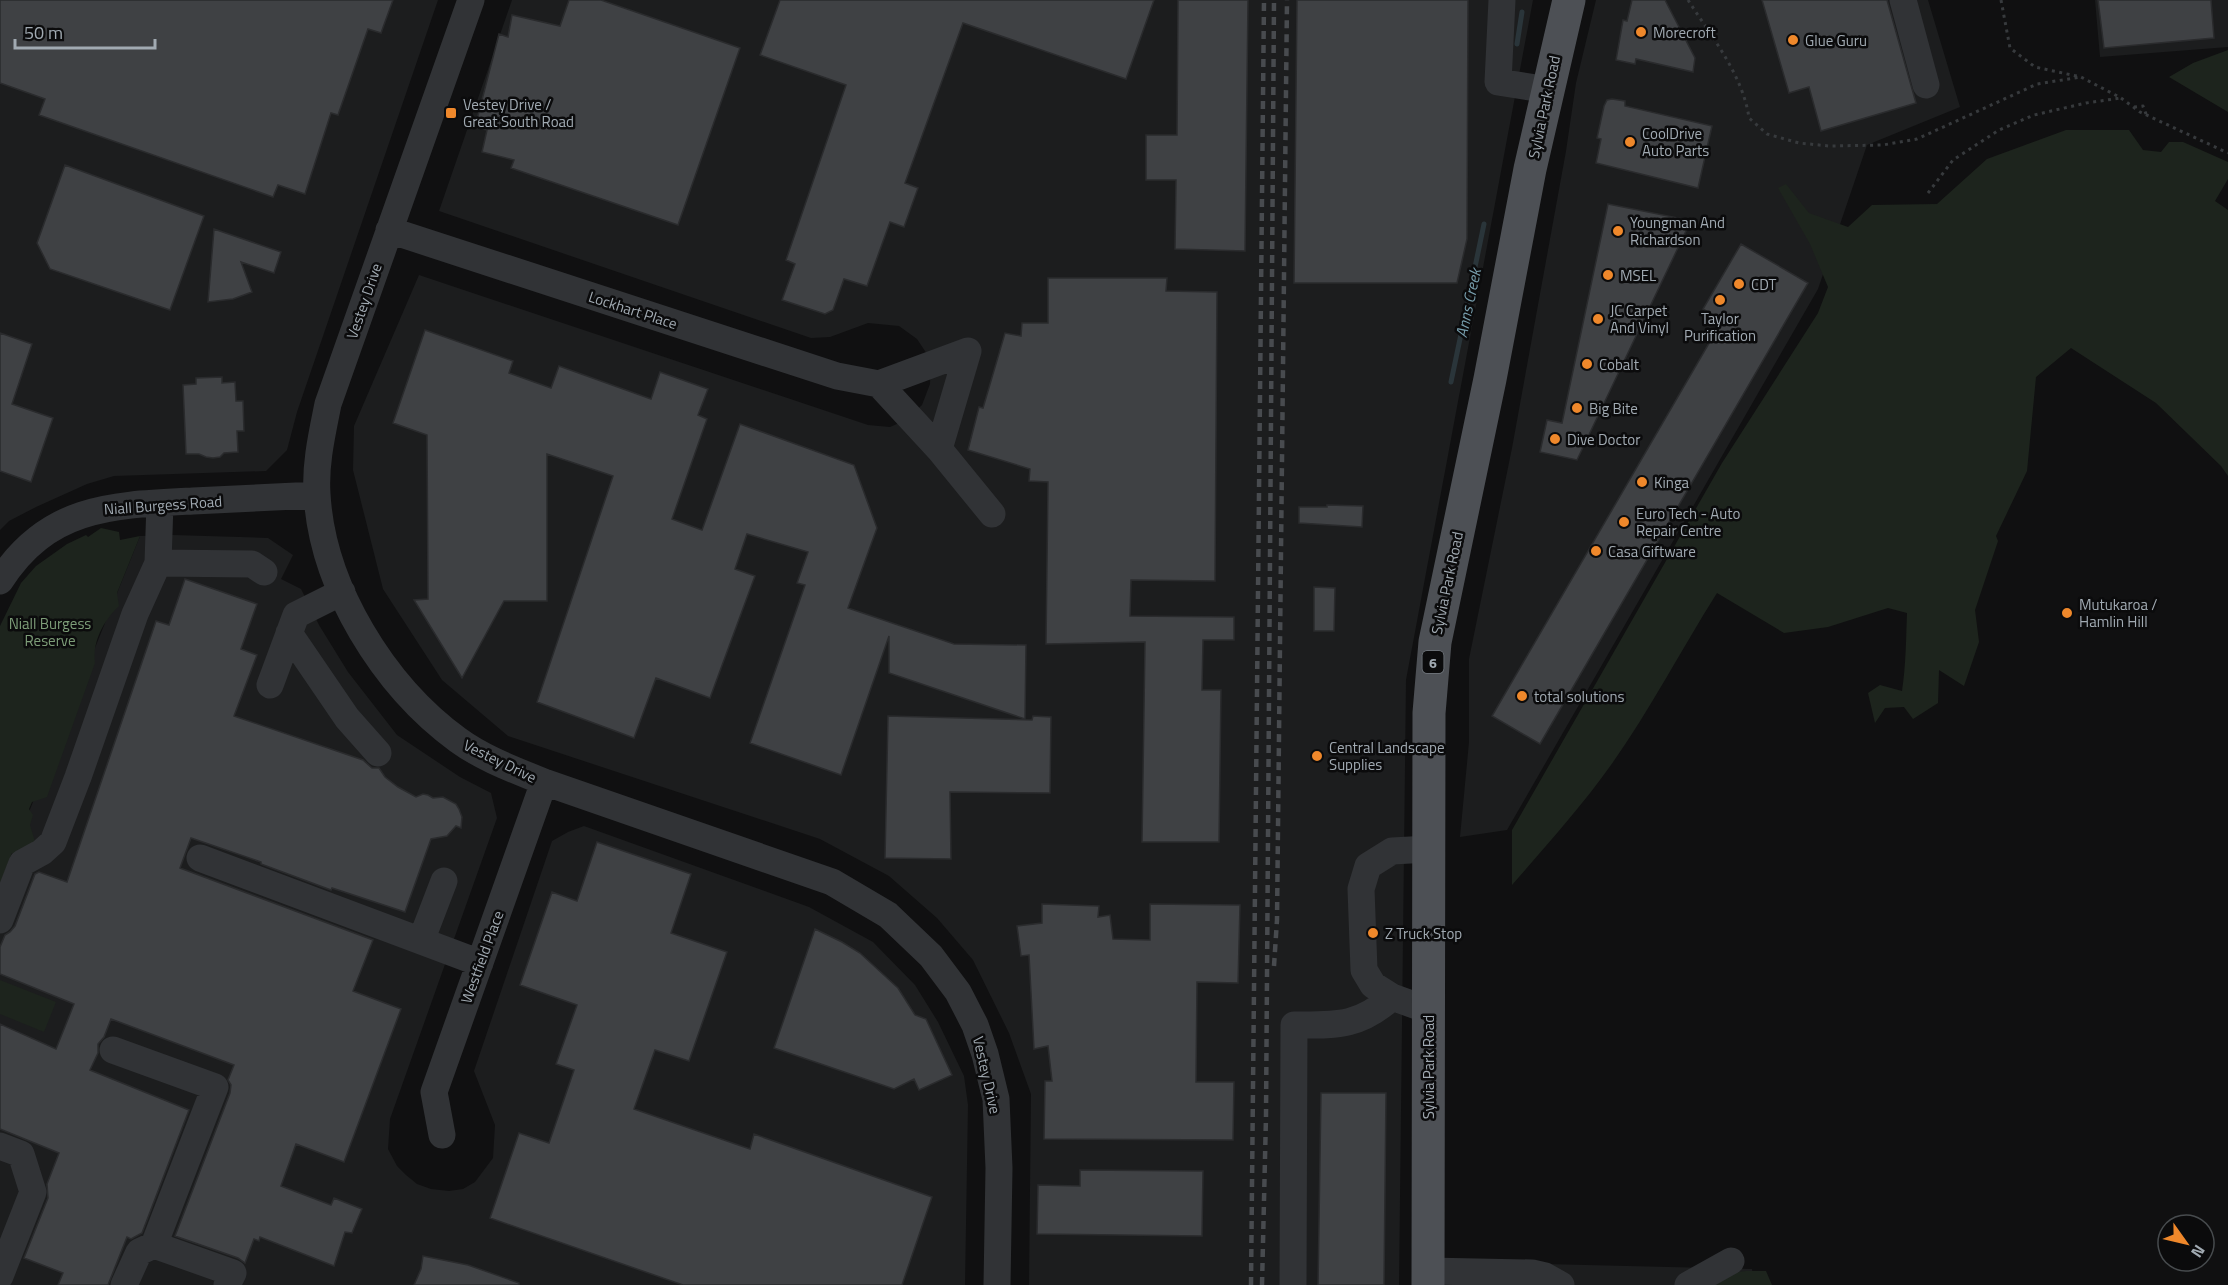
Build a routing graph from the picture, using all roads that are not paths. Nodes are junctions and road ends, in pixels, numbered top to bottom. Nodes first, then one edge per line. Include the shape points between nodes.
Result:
1 (470, 0) edge
2 (1502, 0) edge
3 (1569, 0) edge
4 (1903, 0) edge
5 (1926, 85) dead end
6 (1549, 90) junction
7 (389, 230) junction
8 (879, 384) junction
9 (939, 449) junction
10 (316, 495) junction
11 (160, 503) junction
12 (992, 514) dead end
13 (158, 563) junction
14 (264, 572) dead end
15 (0, 581) edge
16 (342, 592) junction
17 (289, 633) junction
18 (270, 685) dead end
19 (378, 753) dead end
20 (544, 782) junction
21 (1429, 849) junction
22 (200, 858) dead end
23 (11, 859) edge
24 (444, 881) dead end
25 (0, 920) edge
26 (422, 941) junction
27 (480, 963) junction
28 (1392, 997) junction
29 (1428, 1010) junction
30 (113, 1050) dead end
31 (442, 1135) dead end
32 (0, 1146) edge
33 (154, 1245) junction
34 (1731, 1261) dead end
35 (0, 1276) edge
36 (1428, 1278) edge
37 (124, 1285) edge
38 (227, 1285) edge
39 (997, 1285) edge
40 (1293, 1285) edge
41 (1561, 1285) edge
42 (1688, 1285) edge

1 - 7 street, Vestey Drive
2 - 6 street via 1498,82
3 - 6 main road, Sylvia Park Road / 6
4 - 5 street
6 - 21 main road, Sylvia Park Road / 6 via 1435,642 1429,714
7 - 8 street, Lockhart Place via 837,376
7 - 10 street, Vestey Drive via 328,404 318,450
8 - 9 street
8 - 9 street via 968,351
9 - 12 street
10 - 11 street, Niall Burgess Road
10 - 16 street, Vestey Drive via 325,549
11 - 13 street
11 - 15 street, Niall Burgess Road via 99,509 67,521 27,548
13 - 14 street via 252,564
13 - 23 street via 135,614 53,842 42,852
16 - 17 street via 296,615
16 - 20 street, Vestey Drive via 385,668 415,704 459,741 501,765
17 - 18 street
17 - 19 street via 347,718
20 - 27 street, Westfield Place
20 - 39 street, Vestey Drive via 832,882 888,915 931,956 958,992 975,1025 996,1099
21 - 28 street via 1392,851 1368,866 1361,889 1364,970 1373,985
21 - 29 main road, Sylvia Park Road / 6
22 - 26 street
23 - 25 street
24 - 26 street
26 - 27 street
27 - 31 street, Westfield Place via 434,1092
28 - 29 street
28 - 40 street via 1371,1015 1340,1025 1294,1025
29 - 36 main road, Sylvia Park Road / 6
30 - 33 street via 215,1087
32 - 35 street via 21,1154 33,1192
33 - 37 street via 139,1252
33 - 38 street via 233,1273
34 - 42 street
36 - 41 street via 1532,1273

